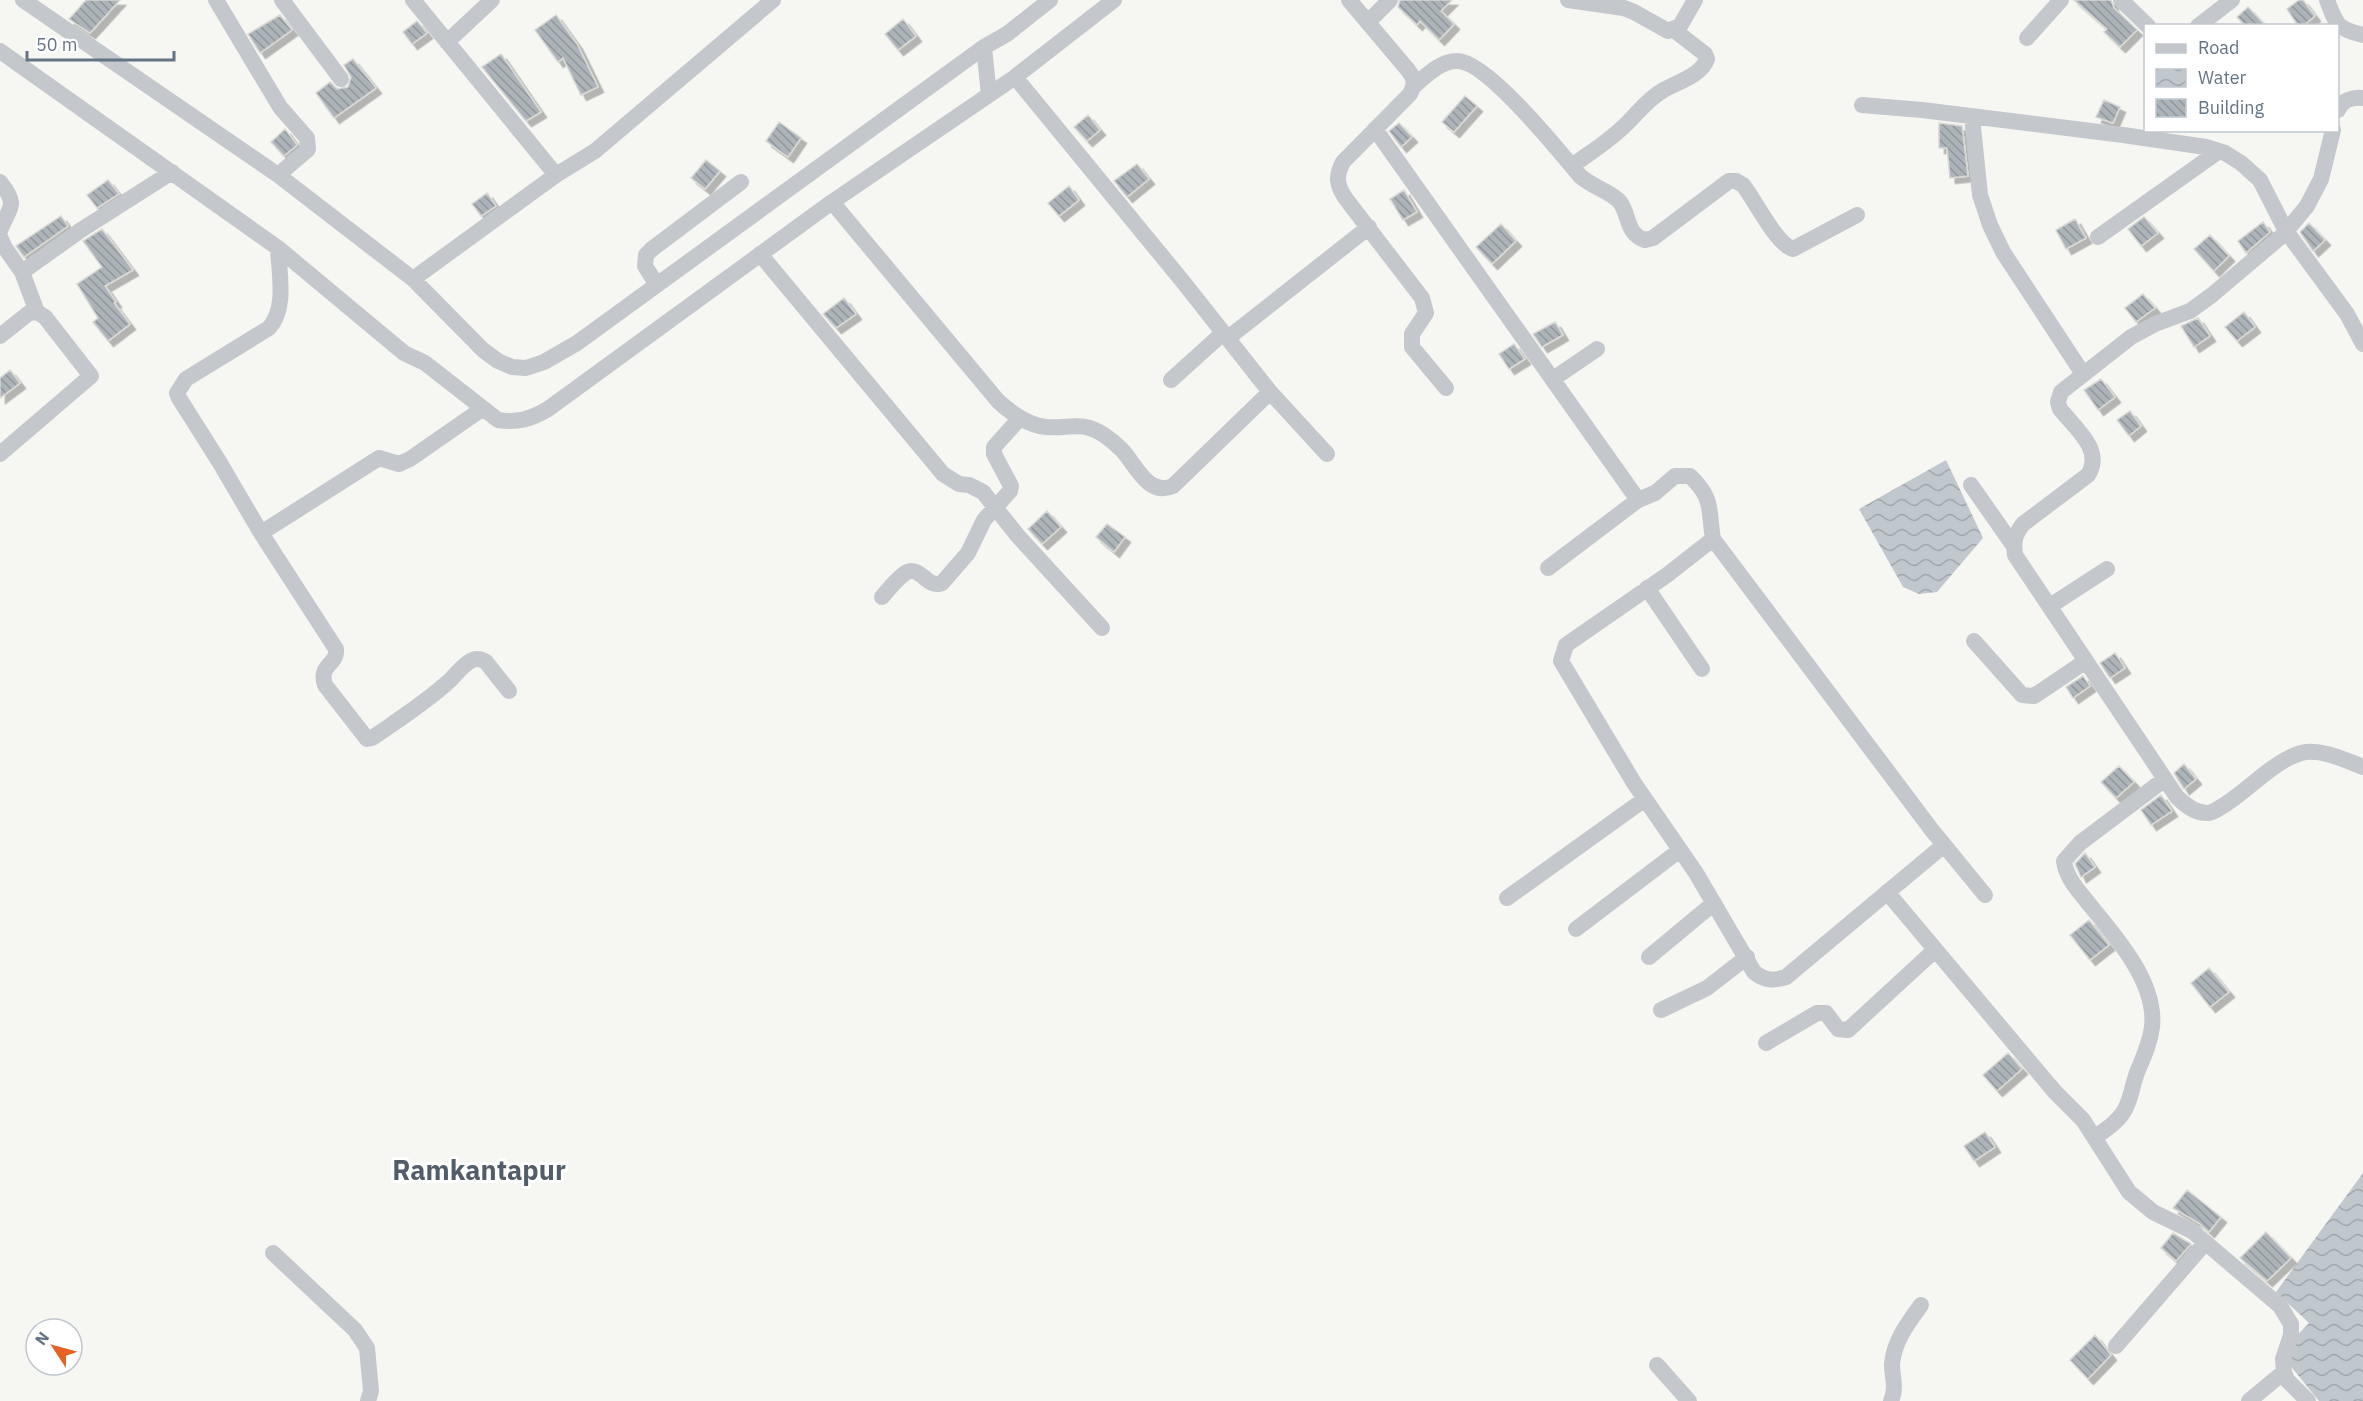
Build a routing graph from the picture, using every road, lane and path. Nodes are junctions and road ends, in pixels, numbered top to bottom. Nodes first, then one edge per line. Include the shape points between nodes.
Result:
1 (23, 0) edge
2 (216, 0) edge
3 (282, 0) edge
4 (413, 0) edge
5 (492, 0) edge
6 (773, 0) edge
7 (1050, 0) edge
8 (1349, 0) edge
9 (1390, 0) edge
10 (1568, 0) edge
11 (1695, 0) edge
12 (2061, 0) edge
13 (2121, 0) edge
14 (2327, 0) edge
15 (2226, 1) edge
16 (1107, 3) edge
17 (1368, 21) junction
18 (2146, 24) edge
19 (2200, 24) edge
20 (2337, 24) edge
21 (2339, 27) edge
22 (1674, 30) junction
23 (2363, 35) edge
24 (2027, 38) dead end
25 (447, 42) junction
26 (984, 47) junction
27 (0, 51) edge
28 (1015, 77) junction
29 (341, 79) dead end
30 (1414, 86) junction
31 (989, 95) junction
32 (2363, 98) edge
33 (1862, 105) dead end
34 (2339, 106) edge
35 (1972, 117) junction
36 (1375, 129) junction
37 (2332, 132) edge
38 (2219, 151) junction
39 (1572, 166) junction
40 (172, 172) junction
41 (278, 175) junction
42 (556, 175) junction
43 (0, 182) edge
44 (741, 182) dead end
45 (832, 202) junction
46 (1857, 215) dead end
47 (1369, 227) junction
48 (0, 231) edge
49 (2286, 231) junction
50 (0, 237) edge
51 (2098, 237) dead end
52 (278, 248) junction
53 (760, 254) junction
54 (22, 272) junction
55 (413, 279) junction
56 (657, 285) junction
57 (37, 312) junction
58 (0, 336) edge
59 (1226, 336) junction
60 (2363, 344) edge
61 (1596, 349) dead end
62 (2083, 374) junction
63 (1553, 379) junction
64 (1172, 380) dead end
65 (1446, 388) dead end
66 (1270, 392) junction
67 (482, 409) junction
68 (1020, 418) junction
69 (0, 454) edge
70 (1327, 454) dead end
71 (1971, 485) dead end
72 (1638, 500) junction
73 (995, 509) junction
74 (261, 533) junction
75 (1713, 538) junction
76 (2013, 545) junction
77 (1548, 568) dead end
78 (2107, 568) dead end
79 (1647, 588) junction
80 (882, 597) dead end
81 (2050, 606) junction
82 (1102, 628) dead end
83 (1974, 641) dead end
84 (2086, 661) junction
85 (1702, 669) dead end
86 (509, 691) dead end
87 (2363, 767) edge
88 (2165, 779) junction
89 (1645, 798) junction
90 (1944, 845) junction
91 (1680, 850) junction
92 (1887, 892) junction
93 (1985, 895) dead end
94 (1507, 898) dead end
95 (1714, 903) junction
96 (1576, 929) dead end
97 (1935, 950) junction
98 (1649, 957) dead end
99 (1747, 957) junction
100 (1661, 1010) dead end
101 (1766, 1043) dead end
102 (2096, 1137) junction
103 (2205, 1243) junction
104 (273, 1253) dead end
105 (1922, 1305) dead end
106 (2116, 1346) dead end
107 (1658, 1365) dead end
108 (2284, 1372) junction
109 (368, 1401) edge
110 (1689, 1401) edge
111 (1891, 1401) edge
112 (2249, 1401) edge
113 (2308, 1401) edge

1 - 41 street
2 - 41 street via 280,107 307,138 305,152
3 - 29 street
4 - 25 street
5 - 25 street
6 - 42 street via 595,151
7 - 26 street
8 - 17 street
9 - 17 street
10 - 22 street via 1624,8 1663,30
11 - 22 street
12 - 24 street
13 - 18 street
14 - 20 street
15 - 19 street
16 - 28 street
17 - 30 street via 1414,78
21 - 23 street
22 - 39 street via 1705,54 1705,64 1660,92 1620,130
25 - 42 street
26 - 31 street
26 - 56 street
27 - 40 street
28 - 31 street
28 - 59 street
30 - 36 street
30 - 39 street via 1448,62 1473,65 1493,80
31 - 45 street
32 - 34 street via 2348,99
33 - 35 street
35 - 38 street
35 - 62 street via 1980,195 1990,225 2003,252
36 - 47 street via 1343,162 1337,182
36 - 63 street
37 - 49 street via 2321,179 2307,206
38 - 49 street via 2260,180
38 - 51 street
39 - 46 street via 1588,183 1622,204 1633,233 1645,240 1729,181 1743,185 1778,236 1793,249
40 - 52 street
40 - 54 street
41 - 55 street
42 - 55 street
43 - 48 street via 11,207
44 - 56 street via 646,255 645,266
45 - 53 street
45 - 68 street via 998,401
47 - 59 street
47 - 65 street via 1422,298 1426,313 1412,334 1412,347
49 - 60 street via 2347,314
49 - 62 street via 2190,311 2131,337
50 - 54 street
52 - 67 street via 397,348 425,363
52 - 74 street via 280,303 276,320 186,379 177,393
53 - 67 street via 533,418 498,420
53 - 73 street via 943,474 983,492
54 - 57 street
55 - 56 street via 483,350 512,368 544,362
57 - 58 street via 29,313
57 - 69 street via 91,376
59 - 64 street
59 - 66 street
61 - 63 street
62 - 76 street via 2061,392 2058,402 2090,446 2093,468 2023,524
63 - 72 street
66 - 68 street via 1166,489 1144,481 1121,449 1091,428 1081,424 1047,427
66 - 70 street
67 - 74 street via 410,459 399,464 379,458
68 - 73 street via 994,447 1011,486
71 - 76 street
72 - 75 street via 1655,493 1675,476 1690,476 1709,500
72 - 77 street
73 - 80 street via 984,520 968,553 942,583 930,583 910,571
73 - 82 street
74 - 86 street via 336,649 335,657 323,671 325,685 368,739 419,705 475,659 486,662
75 - 79 street
75 - 90 street
76 - 81 street via 2015,555
78 - 81 street
79 - 85 street
79 - 89 street via 1566,645 1561,661
81 - 84 street
83 - 84 street via 2022,695 2041,693
84 - 88 street
87 - 88 street via 2331,755 2303,752 2288,758 2211,813 2197,812 2186,805
88 - 102 street via 2080,843 2064,861 2065,871 2129,955 2148,994 2153,1025 2127,1105 2112,1125
89 - 91 street
89 - 94 street
90 - 92 street
90 - 93 street
91 - 95 street
91 - 96 street
92 - 97 street
92 - 99 street via 1786,977 1762,979
95 - 98 street
95 - 99 street
97 - 101 street via 1848,1030 1838,1029 1826,1013 1817,1013
97 - 102 street
99 - 100 street via 1707,988
102 - 103 street via 2129,1192 2153,1212 2182,1225
103 - 106 street
103 - 108 street via 2287,1315 2291,1335 2283,1359
104 - 109 street via 355,1330 368,1348
105 - 111 street via 1896,1345
107 - 110 street
108 - 112 street
108 - 113 street

